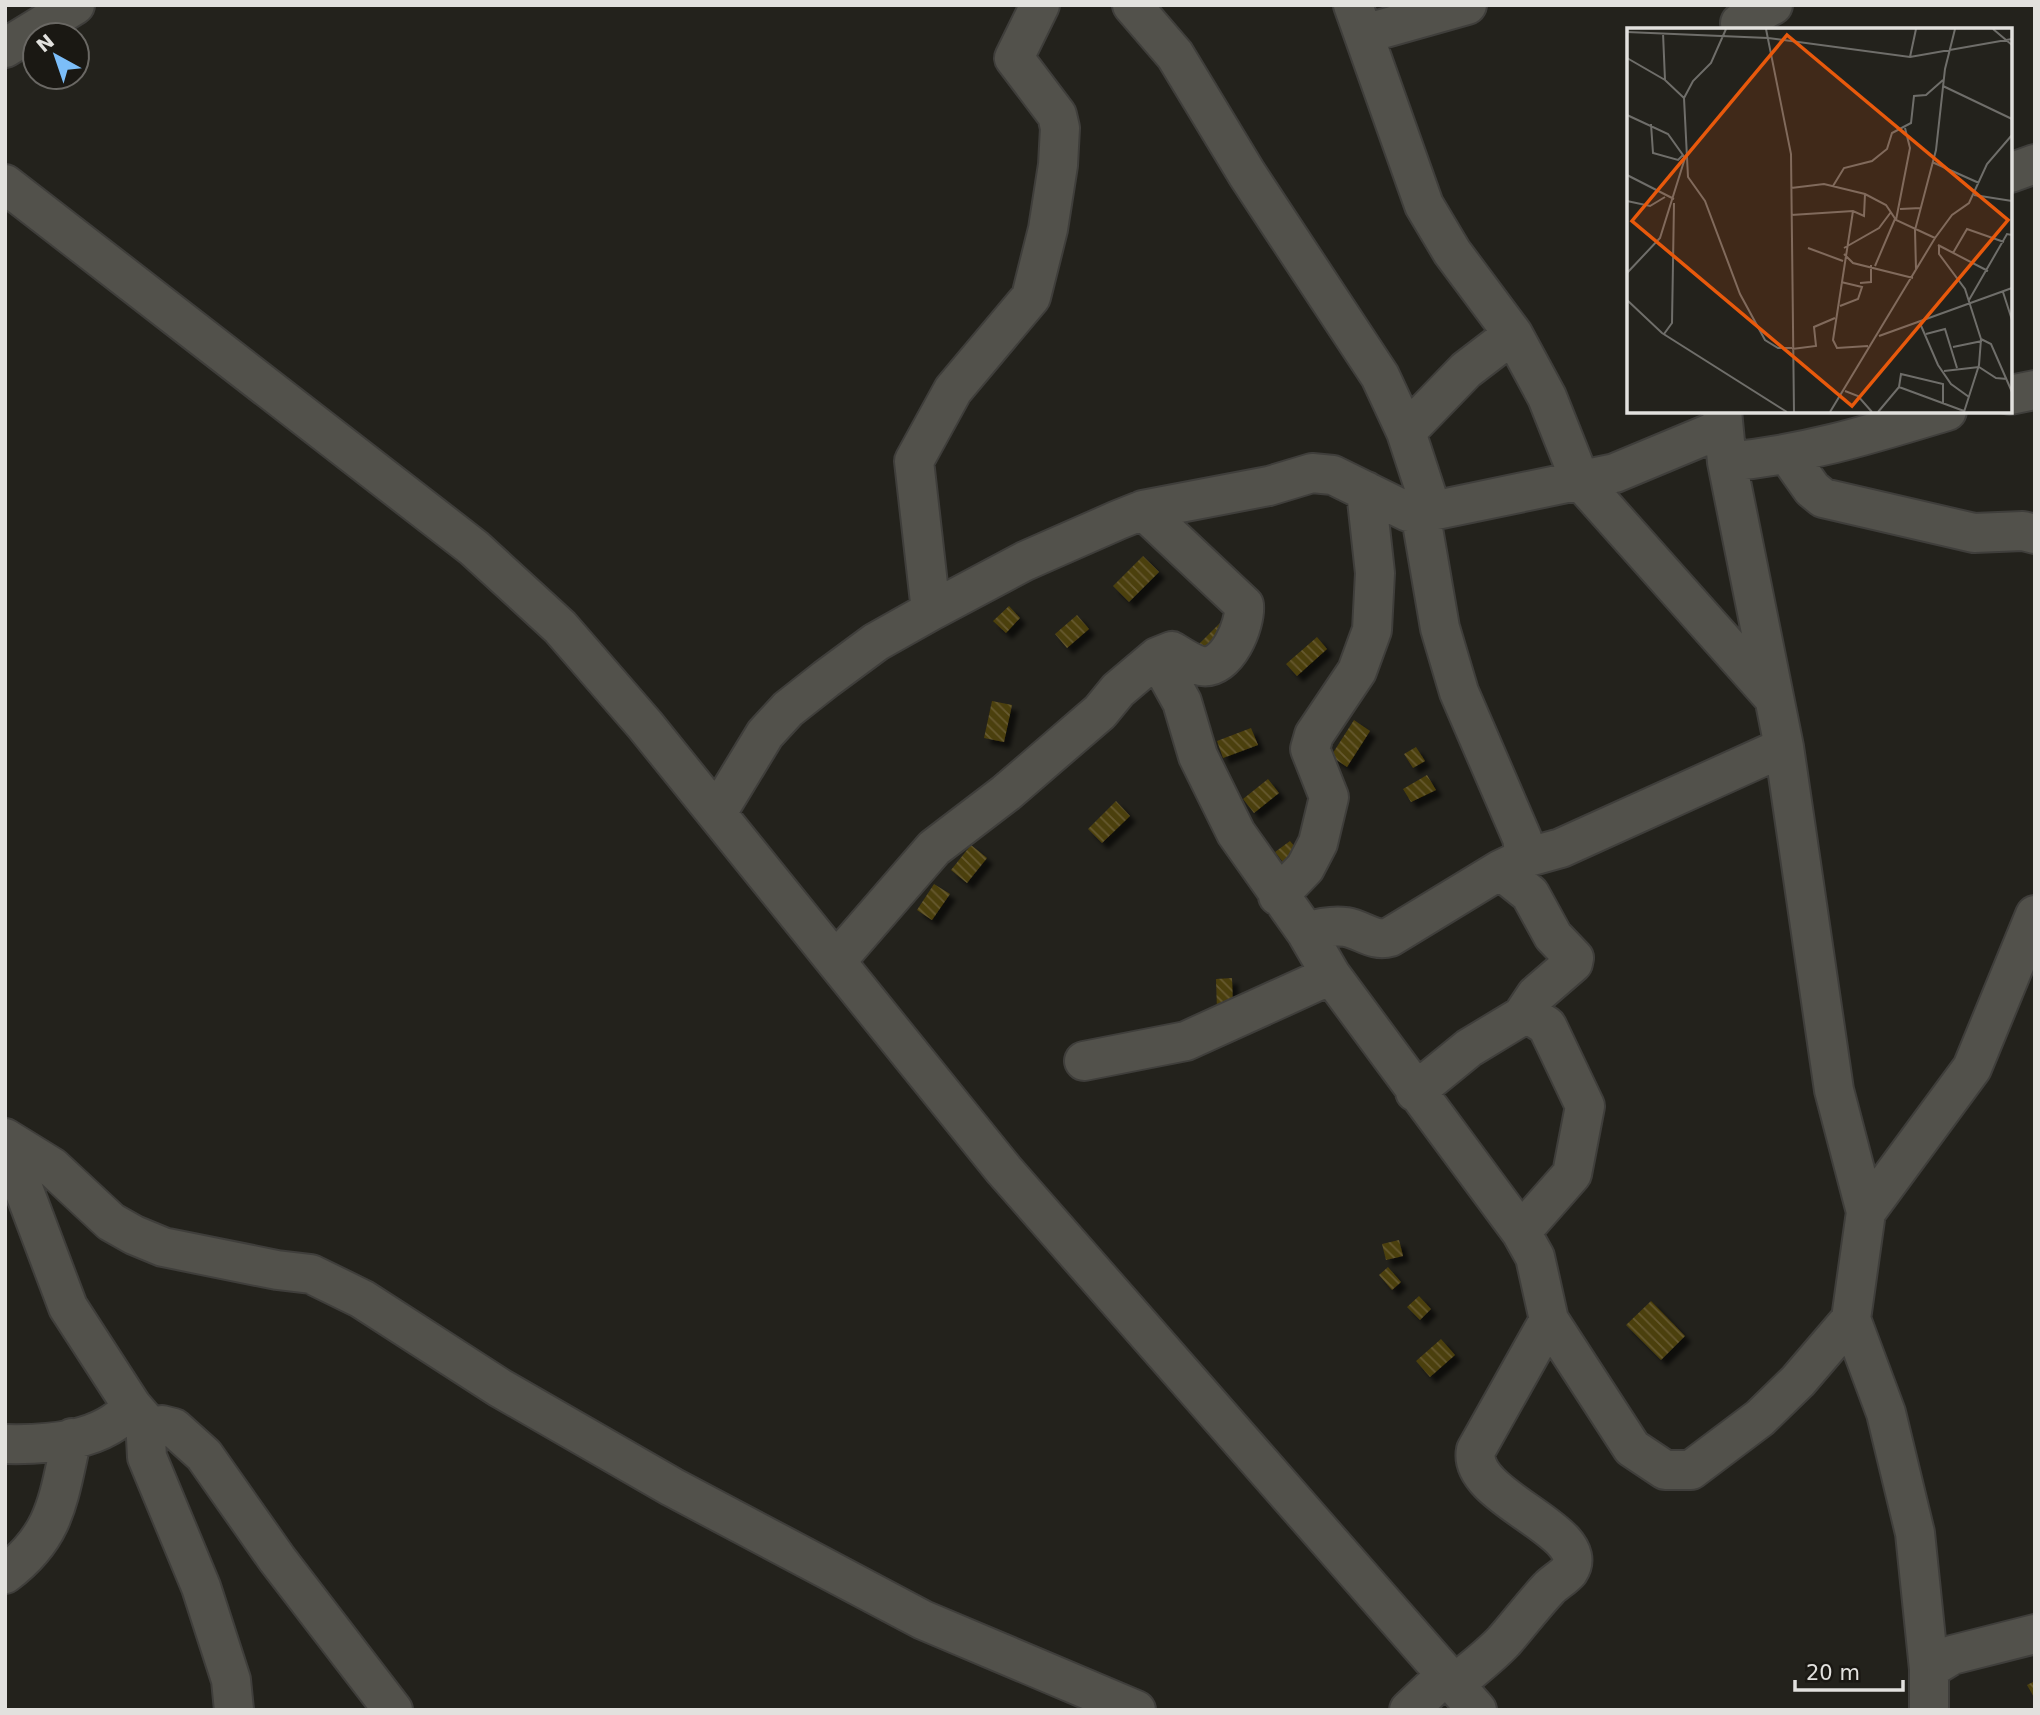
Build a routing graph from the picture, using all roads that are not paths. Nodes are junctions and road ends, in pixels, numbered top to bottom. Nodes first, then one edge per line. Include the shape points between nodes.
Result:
1 (75, 5) edge
2 (1040, 5) edge
3 (1132, 5) edge
4 (1467, 5) edge
5 (1773, 5) edge
6 (1738, 19) edge
7 (1358, 20) edge
8 (5, 48) edge
9 (2035, 164) edge
10 (2012, 172) edge
11 (5, 184) edge
12 (1513, 334) junction
13 (2035, 390) edge
14 (2012, 395) edge
15 (1935, 413) edge
16 (1892, 420) edge
17 (1406, 432) junction
18 (1724, 434) edge
19 (1788, 455) junction
20 (1580, 480) junction
21 (1366, 491) junction
22 (1143, 510) junction
23 (1426, 511) junction
24 (2035, 534) edge
25 (931, 611) junction
26 (1157, 657) junction
27 (1774, 698) junction
28 (1784, 747) junction
29 (717, 813) junction
30 (1513, 864) junction
31 (1278, 896) junction
32 (2035, 915) edge
33 (1306, 932) junction
34 (2027, 957) edge
35 (837, 960) junction
36 (1331, 975) junction
37 (1522, 1016) junction
38 (1084, 1061) dead end
39 (1415, 1092) junction
40 (5, 1139) edge
41 (1866, 1212) junction
42 (1521, 1232) junction
43 (1850, 1319) junction
44 (1549, 1320) junction
45 (141, 1417) junction
46 (72, 1438) junction
47 (5, 1444) edge
48 (5, 1574) edge
49 (2035, 1634) edge
50 (1929, 1669) junction
51 (1460, 1689) edge
52 (234, 1710) edge
53 (393, 1710) edge
54 (1136, 1710) edge
55 (1409, 1710) edge
56 (1929, 1710) edge

1 - 8 street
2 - 25 street via 1014,58 1048,100 1060,128 1048,229 1031,297 953,390 914,461
3 - 17 street via 1175,55 1380,376
4 - 7 street
5 - 6 street
7 - 12 street via 1424,205 1452,252
9 - 10 street
11 - 29 street via 474,548 560,627
12 - 17 street via 1466,370
12 - 20 street via 1547,397
13 - 14 street
15 - 16 street
16 - 19 street via 1855,440
17 - 23 street
18 - 19 street
18 - 20 street via 1615,473
18 - 27 street
19 - 24 street via 1823,498 1974,533
20 - 23 street
20 - 27 street
21 - 22 street via 1334,475 1312,473 1269,486
21 - 23 street via 1408,512
21 - 31 street via 1375,573 1372,630 1357,671 1314,735 1310,749 1329,797 1318,843 1305,868
22 - 25 street via 1025,561
22 - 26 street via 1244,605 1245,614 1239,637 1210,665 1202,666 1172,651
23 - 30 street via 1440,628 1458,692 1522,838
25 - 29 street via 876,642 788,709 765,734
26 - 31 street via 1182,702 1198,757 1236,833
26 - 35 street via 1006,793 934,848
27 - 28 street
28 - 30 street via 1561,848
28 - 41 street via 1834,1090
29 - 35 street
30 - 33 street via 1390,937 1379,940 1348,927
30 - 37 street via 1553,936 1574,958 1536,995
31 - 33 street
32 - 34 street
33 - 36 street
34 - 41 street via 1972,1068
35 - 51 street via 1004,1170
36 - 38 street via 1186,1041
36 - 39 street
37 - 39 street via 1469,1048
37 - 42 street via 1548,1026 1585,1106 1572,1174
39 - 42 street
40 - 45 street via 68,1307
40 - 54 street via 52,1167 111,1222 134,1236 163,1247 311,1274 362,1299 500,1388 661,1480 923,1620
41 - 43 street
42 - 44 street via 1535,1256
43 - 44 street via 1769,1409 1691,1470 1665,1470 1632,1448
43 - 50 street via 1886,1413 1915,1533
44 - 51 street via 1476,1450 1474,1462 1514,1505 1557,1533 1570,1548 1572,1559 1569,1570
45 - 46 street via 122,1418
45 - 52 street via 147,1457 201,1587 231,1680
45 - 53 street via 174,1428 204,1455
46 - 47 street via 51,1445
46 - 48 street via 52,1521 33,1552
49 - 50 street via 1962,1651
50 - 56 street
51 - 55 street

